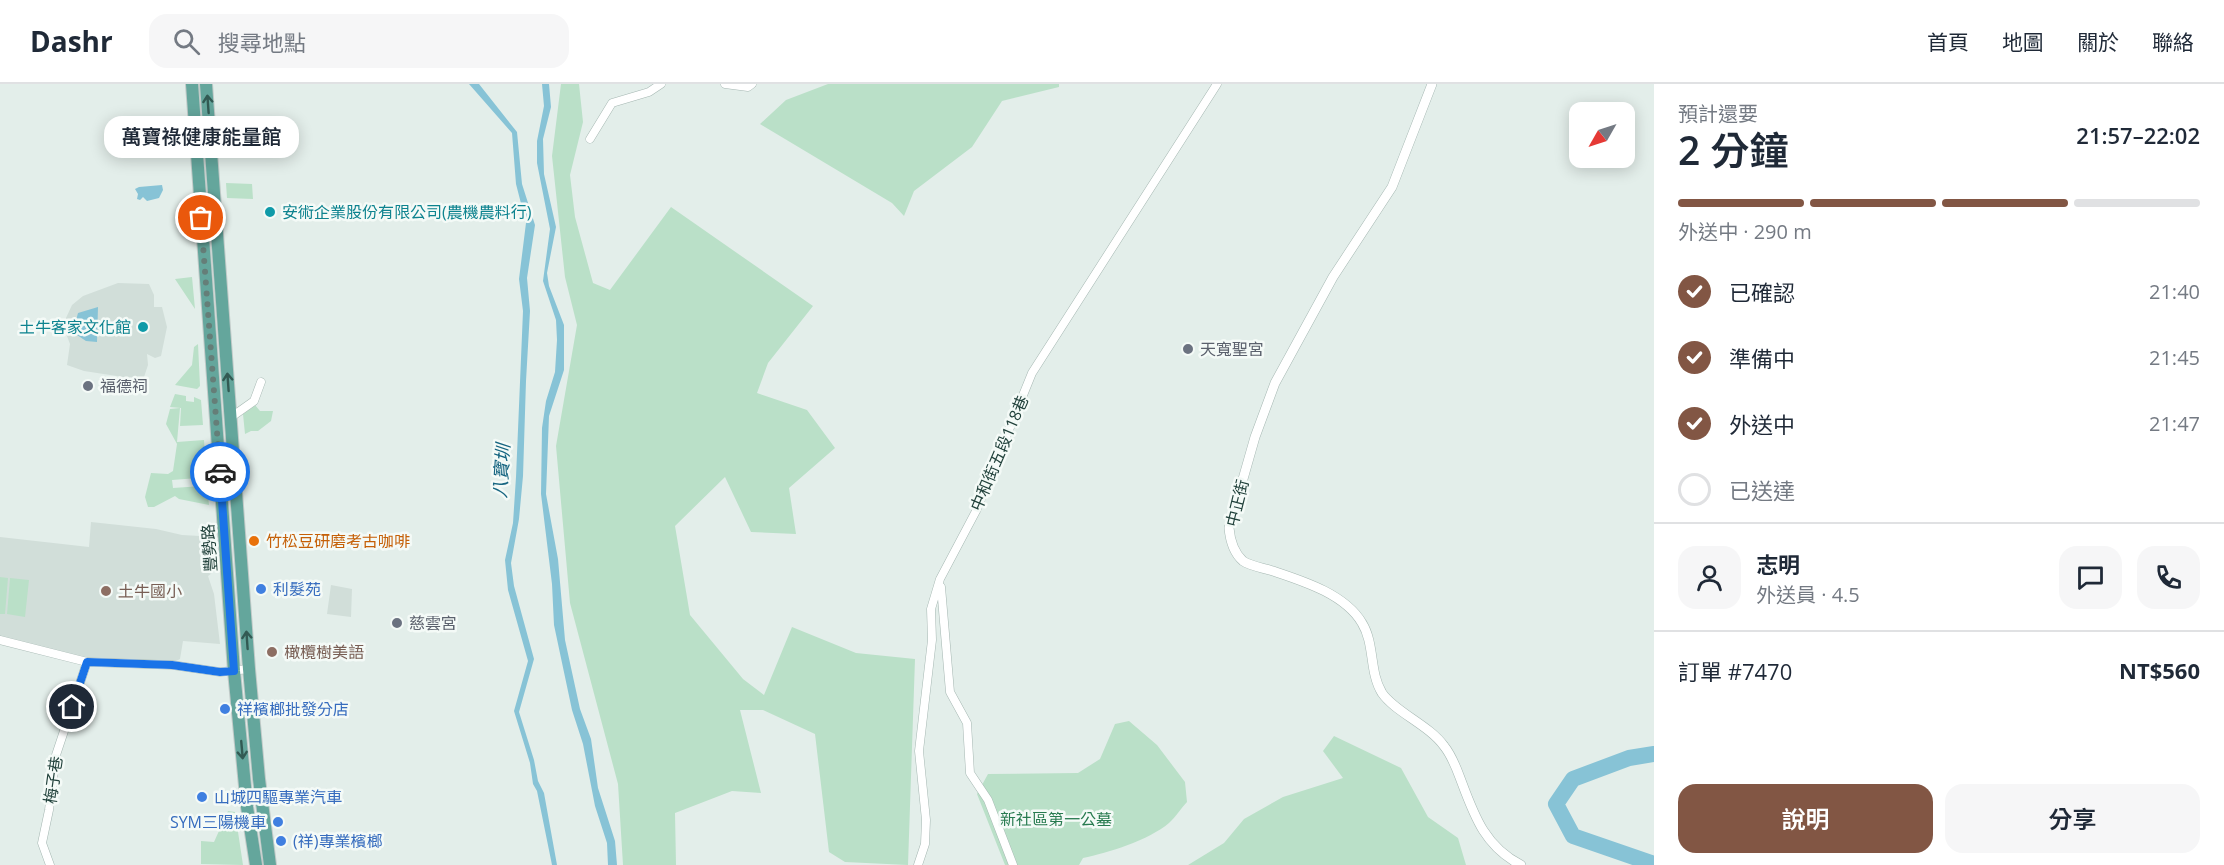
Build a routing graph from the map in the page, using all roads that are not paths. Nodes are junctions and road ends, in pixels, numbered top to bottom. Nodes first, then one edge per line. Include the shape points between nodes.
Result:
1 (192, 84) edge
2 (206, 84) edge
3 (661, 84) edge
4 (726, 84) edge
5 (752, 84) edge
6 (1217, 84) edge
7 (1432, 84) edge
8 (590, 139) dead end
9 (261, 382) dead end
10 (230, 418) junction
11 (940, 579) junction
12 (0, 640) edge
13 (87, 662) junction
14 (249, 669) junction
15 (234, 671) junction
16 (50, 865) edge
17 (256, 865) edge
18 (270, 865) edge
19 (918, 865) edge
20 (1013, 865) edge
21 (1521, 865) edge

1 - 15 main road, 豐勢路
10 -> 2 main road, 豐勢路
3 - 8 street via 649,92 612,103
4 - 5 street
6 - 11 street, 中和街五段118巷 via 1032,373 976,511
7 - 21 street, 中正街 via 1392,187 1333,277 1275,383 1255,437 1229,528 1230,539 1244,561 1325,592 1362,622 1384,695 1442,743 1455,764 1483,833 1494,847
9 - 10 street via 254,401
14 -> 10 main road, 豐勢路
11 - 19 street, 中和街五段118巷 via 931,609 932,640 919,751 926,820 925,844
11 - 20 street via 950,692 967,723 970,773 988,800
12 - 13 street
13 - 15 street
13 - 16 street, 梅子巷 via 56,755 42,843
14 - 15 street
14 - 18 main road, 豐勢路
15 -> 17 main road, 豐勢路

